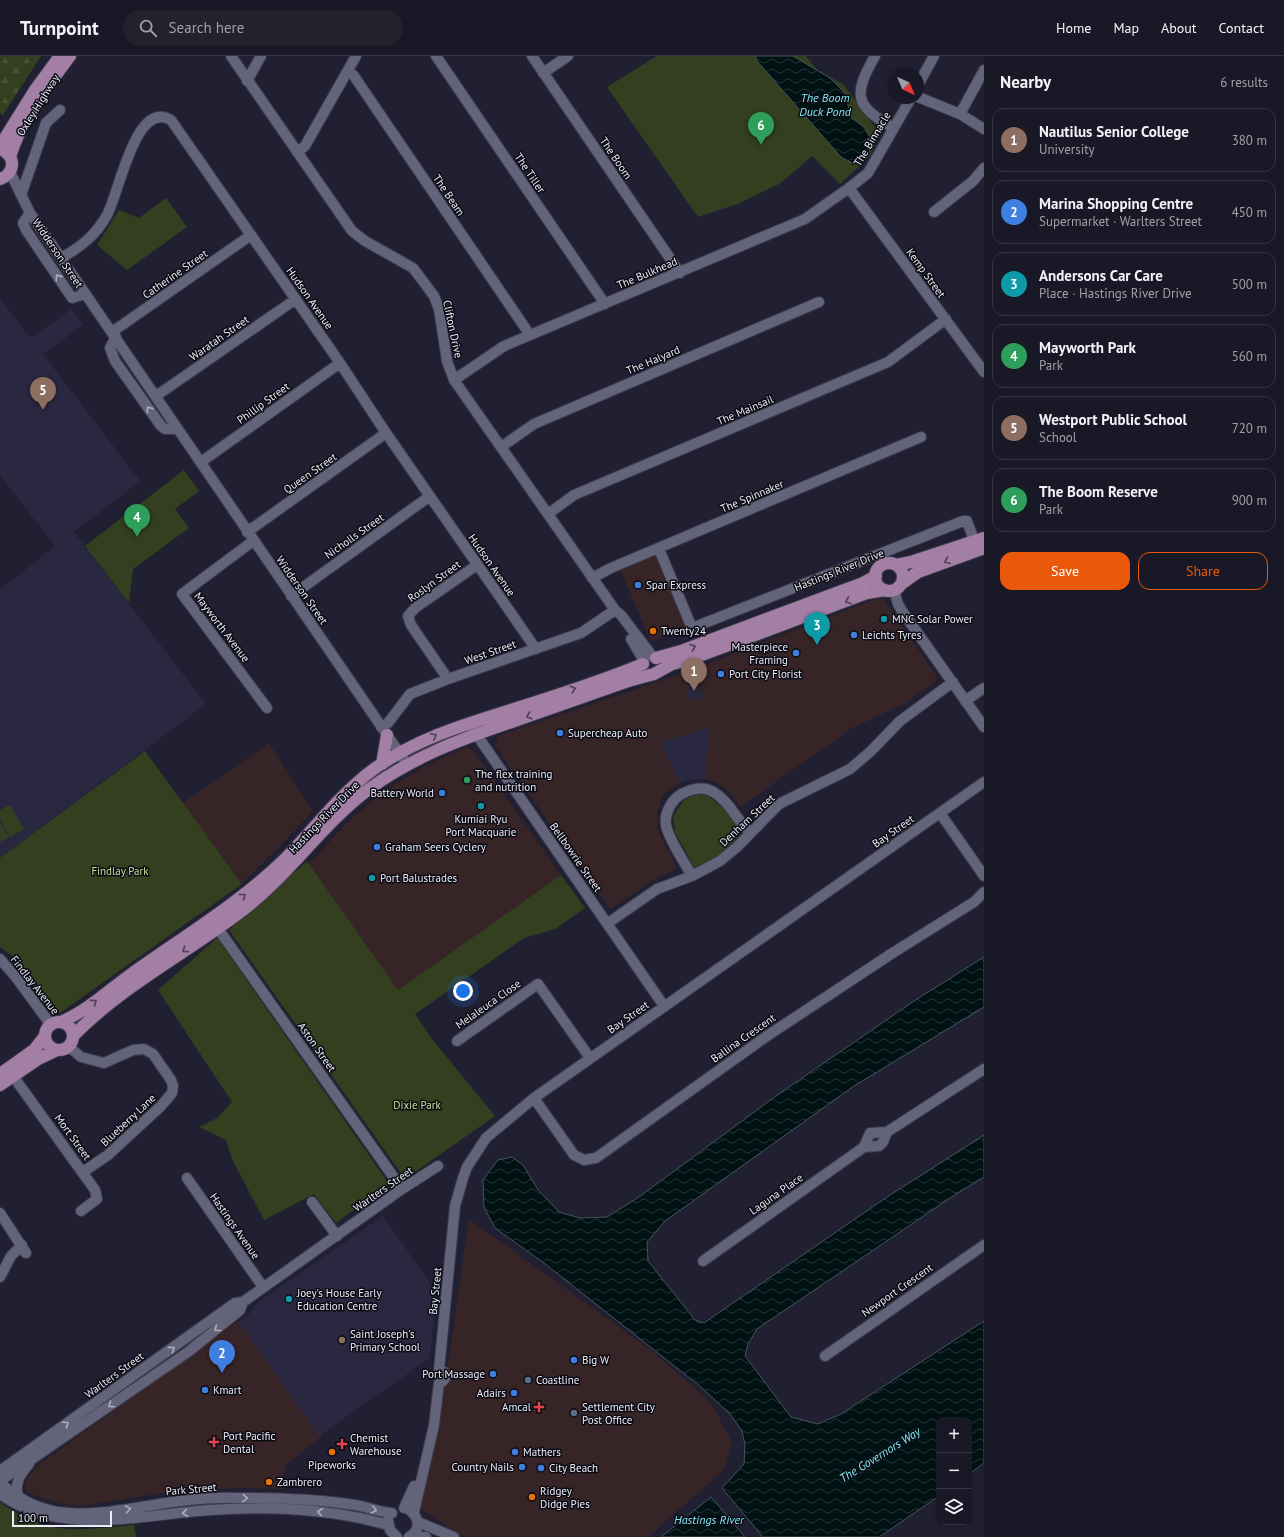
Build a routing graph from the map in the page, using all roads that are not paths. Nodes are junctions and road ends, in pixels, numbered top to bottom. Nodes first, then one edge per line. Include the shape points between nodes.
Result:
1 (60, 56) edge
2 (70, 56) edge
3 (231, 56) edge
4 (261, 56) edge
5 (356, 56) edge
6 (436, 56) edge
7 (532, 56) edge
8 (568, 56) edge
9 (875, 56) edge
10 (934, 56) edge
11 (348, 70) junction
12 (984, 70) edge
13 (543, 73) junction
14 (924, 74) edge
15 (247, 81) junction
16 (924, 99) edge
17 (907, 104) edge
18 (60, 110) dead end
19 (960, 114) junction
20 (893, 128) junction
21 (984, 129) edge
22 (0, 146) edge
23 (297, 152) junction
24 (5, 153) edge
25 (984, 168) edge
26 (4, 176) edge
27 (849, 188) junction
28 (19, 191) junction
29 (934, 212) dead end
30 (30, 213) junction
31 (251, 235) junction
32 (61, 258) junction
33 (680, 273) junction
34 (85, 294) junction
35 (296, 299) junction
36 (819, 302) dead end
37 (605, 304) junction
38 (946, 319) junction
39 (114, 334) junction
40 (530, 335) junction
41 (340, 363) junction
42 (984, 372) edge
43 (454, 380) junction
44 (156, 396) junction
45 (178, 429) junction
46 (386, 433) junction
47 (921, 437) dead end
48 (501, 447) junction
49 (201, 462) junction
50 (430, 496) junction
51 (548, 514) junction
52 (250, 536) junction
53 (979, 539) edge
54 (984, 548) edge
55 (659, 549) junction
56 (477, 565) junction
57 (896, 565) junction
58 (876, 576) junction
59 (592, 578) junction
60 (894, 588) junction
61 (291, 596) junction
62 (615, 610) junction
63 (536, 649) junction
64 (649, 660) junction
65 (655, 672) junction
66 (448, 679) junction
67 (952, 682) junction
68 (984, 688) edge
69 (965, 701) junction
70 (267, 708) dead end
71 (470, 722) junction
72 (984, 728) edge
73 (384, 731) junction
74 (476, 734) junction
75 (400, 753) junction
76 (382, 764) junction
77 (407, 764) junction
78 (984, 782) edge
79 (940, 813) junction
80 (750, 832) junction
81 (692, 876) junction
82 (984, 876) edge
83 (984, 892) edge
84 (608, 923) junction
85 (215, 924) junction
86 (0, 959) edge
87 (664, 1006) junction
88 (56, 1023) junction
89 (45, 1036) junction
90 (457, 1041) dead end
91 (66, 1044) junction
92 (590, 1058) junction
93 (984, 1069) edge
94 (0, 1074) edge
95 (13, 1076) junction
96 (0, 1085) edge
97 (534, 1098) junction
98 (887, 1132) junction
99 (864, 1147) junction
100 (438, 1166) dead end
101 (83, 1172) junction
102 (187, 1178) dead end
103 (402, 1189) junction
104 (312, 1202) dead end
105 (81, 1211) dead end
106 (0, 1213) edge
107 (337, 1236) junction
108 (984, 1245) edge
109 (703, 1262) dead end
110 (0, 1277) edge
111 (263, 1288) junction
112 (243, 1302) junction
113 (825, 1356) dead end
114 (438, 1386) junction
115 (40, 1452) junction
116 (0, 1471) edge
117 (0, 1481) edge
118 (0, 1494) edge
119 (18, 1496) junction
120 (404, 1508) junction
121 (392, 1513) junction
122 (416, 1517) junction
123 (388, 1526) junction
124 (410, 1536) edge
125 (397, 1537) edge
126 (426, 1537) edge
127 (454, 1537) edge

1 - 22 main road, Oxley Highway via 34,90
2 - 24 main road, Oxley Highway
3 - 15 street, Clifton Drive
4 - 15 street
5 - 11 street
6 - 37 street, The Tiller
7 - 13 street, The Boom
8 - 13 street
9 - 20 street via 862,79 861,98 868,111
10 - 14 street
11 - 23 street via 305,146
11 - 40 street, The Beam
12 - 19 street
13 - 33 street, The Boom
15 - 23 street, Clifton Drive
16 - 19 street
17 - 20 street, The Binnacle
18 - 28 street via 46,123
19 - 21 street
20 - 27 street, The Binnacle via 868,173
23 - 43 street, Clifton Drive via 352,231 413,268 434,296 439,309 447,361
24 - 26 main road, Oxley Highway via 12,164
25 - 29 street via 973,181
26 - 28 street, Widderson Street
27 - 33 street, The Bulkhead via 805,219
27 - 38 street, Kemp Street
28 - 30 street, Widderson Street
30 - 32 street, Widderson Street
34 -> 30 street, Widderson Street via 72,298 26,230 23,223
31 - 32 street, Hudson Avenue via 176,127 163,116 147,122 136,140 108,214 96,233
31 - 35 street, Hudson Avenue
31 - 39 street, Catherine Street
32 - 34 street, Widderson Street
33 - 37 street, The Bulkhead
34 - 39 street, Widderson Street
35 - 41 street, Hudson Avenue
35 - 44 street, Waratah Street
36 - 48 street, The Halyard via 534,424
37 - 40 street, The Bulkhead
38 - 42 street, Kemp Street
38 - 51 street, The Mainsail via 888,362 574,495
39 - 44 street, Widderson Street
45 -> 39 street via 165,429 161,426 115,361 110,348
40 - 43 street, The Bulkhead via 504,346
41 - 46 street, Hudson Avenue
41 - 49 street, Phillip Street
43 - 48 street, Clifton Drive
44 - 45 street, Widderson Street
45 - 49 street, Widderson Street
46 - 50 street, Hudson Avenue
46 - 52 street, Queen Street
47 - 55 street, The Spinnaker
48 - 51 street, Clifton Drive
49 - 52 street, Widderson Street
50 - 56 street, Hudson Avenue
50 - 61 street, Nicholls Street
51 - 59 street, Clifton Drive
52 - 61 street, Widderson Street
52 - 70 street, Mayworth Avenue via 182,594
53 - 55 street, Hastings River Drive via 967,521 963,521 692,628
53 - 57 main road, Hastings River Drive
54 -> 60 main road, Hastings River Drive via 918,572
55 - 59 street, The Spinnaker
56 - 63 street, Hudson Avenue
56 - 66 street, Roslyn Street via 414,608 408,616 411,625
57 - 58 main road via 883,565
57 - 60 main road via 903,576
58 - 60 main road via 878,585
64 -> 58 main road, Hastings River Drive via 696,646
59 - 62 street, Clifton Drive
60 -> 65 main road, Hastings River Drive via 867,594
60 - 67 street via 902,611
61 - 73 street, Widderson Street
62 - 63 street, West Street via 581,633
62 - 64 street, Clifton Drive via 616,618
63 - 66 street, West Street
64 - 65 main road via 660,664
64 - 65 main road via 644,670
71 -> 64 main road, Hastings River Drive via 526,705
65 -> 74 main road, Hastings River Drive
66 - 73 street, West Street via 410,694
67 - 69 street
67 - 80 street, Denham Street via 900,721 870,752 850,768 779,804
68 - 69 street
69 - 72 street
71 - 74 street, Bellbowrie Street
75 -> 71 main road, Hastings River Drive via 437,734
73 - 75 street, Widderson Street
73 - 76 main road
74 - 77 main road, Hastings River Drive via 452,742
74 - 84 street, Bellbowrie Street
75 - 76 main road, Hastings River Drive
75 - 77 street, Widderson Street
85 -> 76 main road, Hastings River Drive via 287,857 341,798
77 - 85 main road, Hastings River Drive via 368,790 347,808 284,874 245,909
78 - 79 street, Bay Street
79 - 82 street
79 - 87 street, Bay Street
80 - 81 street, Denham Street via 720,861
80 - 81 street via 715,793 703,788 679,794 666,813 667,828
81 - 84 street, Denham Street via 657,889
83 - 97 street, Ballina Crescent via 974,902 767,1036 596,1158 584,1160 574,1155
84 - 87 street, Bellbowrie Street
88 -> 85 main road, Hastings River Drive via 83,1011 179,941
85 -> 91 main road, Hastings River Drive via 89,1020
85 - 103 street, Aston Street
86 - 88 street, Findlay Avenue
87 - 92 street, Bay Street
88 - 89 main road
88 - 91 main road via 71,1028
89 - 91 main road via 48,1045
89 - 94 main road via 28,1054
90 - 92 street, Melaleuca Close via 538,984
91 - 95 main road, Hastings River Drive
91 - 101 street, Blueberry Lane via 81,1057 104,1063 133,1050 144,1049 153,1054 173,1086 172,1093 161,1106 108,1155
92 - 97 street, Bay Street
93 - 98 street, Laguna Place
95 - 96 main road, Hastings River Drive
95 - 101 street, Mort Street
97 - 114 street, Bay Street via 486,1138 467,1167 463,1178 455,1206 439,1370 434,1373 433,1378
98 - 99 street, Laguna Place via 879,1146
98 - 99 street, Laguna Place via 870,1133
99 - 109 street, Laguna Place
100 - 103 street, Warlters Street
101 - 105 street, Mort Street via 95,1190 97,1199
102 - 111 street, Hastings Avenue
103 - 107 street, Warlters Street
104 - 107 street
106 - 110 street via 24,1249 11,1256
107 - 111 street, Warlters Street
108 - 113 street, Newport Crescent
111 - 112 street, Warlters Street
112 -> 115 street, Warlters Street via 240,1310 188,1352
116 -> 112 street, Warlters Street via 235,1303
114 - 120 street, Bay Street via 415,1483
114 - 122 street, Bay Street via 435,1419
115 - 117 street, Warlters Street
115 - 119 street, Warlters Street via 23,1471 17,1483
117 - 119 street, Park Street
123 -> 118 street, Park Street via 358,1518 315,1512 239,1509 202,1511 93,1525 69,1525 44,1520 27,1513
119 -> 121 street, Park Street via 44,1508 78,1515 102,1514 168,1503 238,1498 350,1504
120 - 121 street
120 - 122 street via 409,1509
121 - 123 street
122 - 124 street, Bay Street via 416,1532
122 - 127 street
123 - 125 street
124 - 126 street

